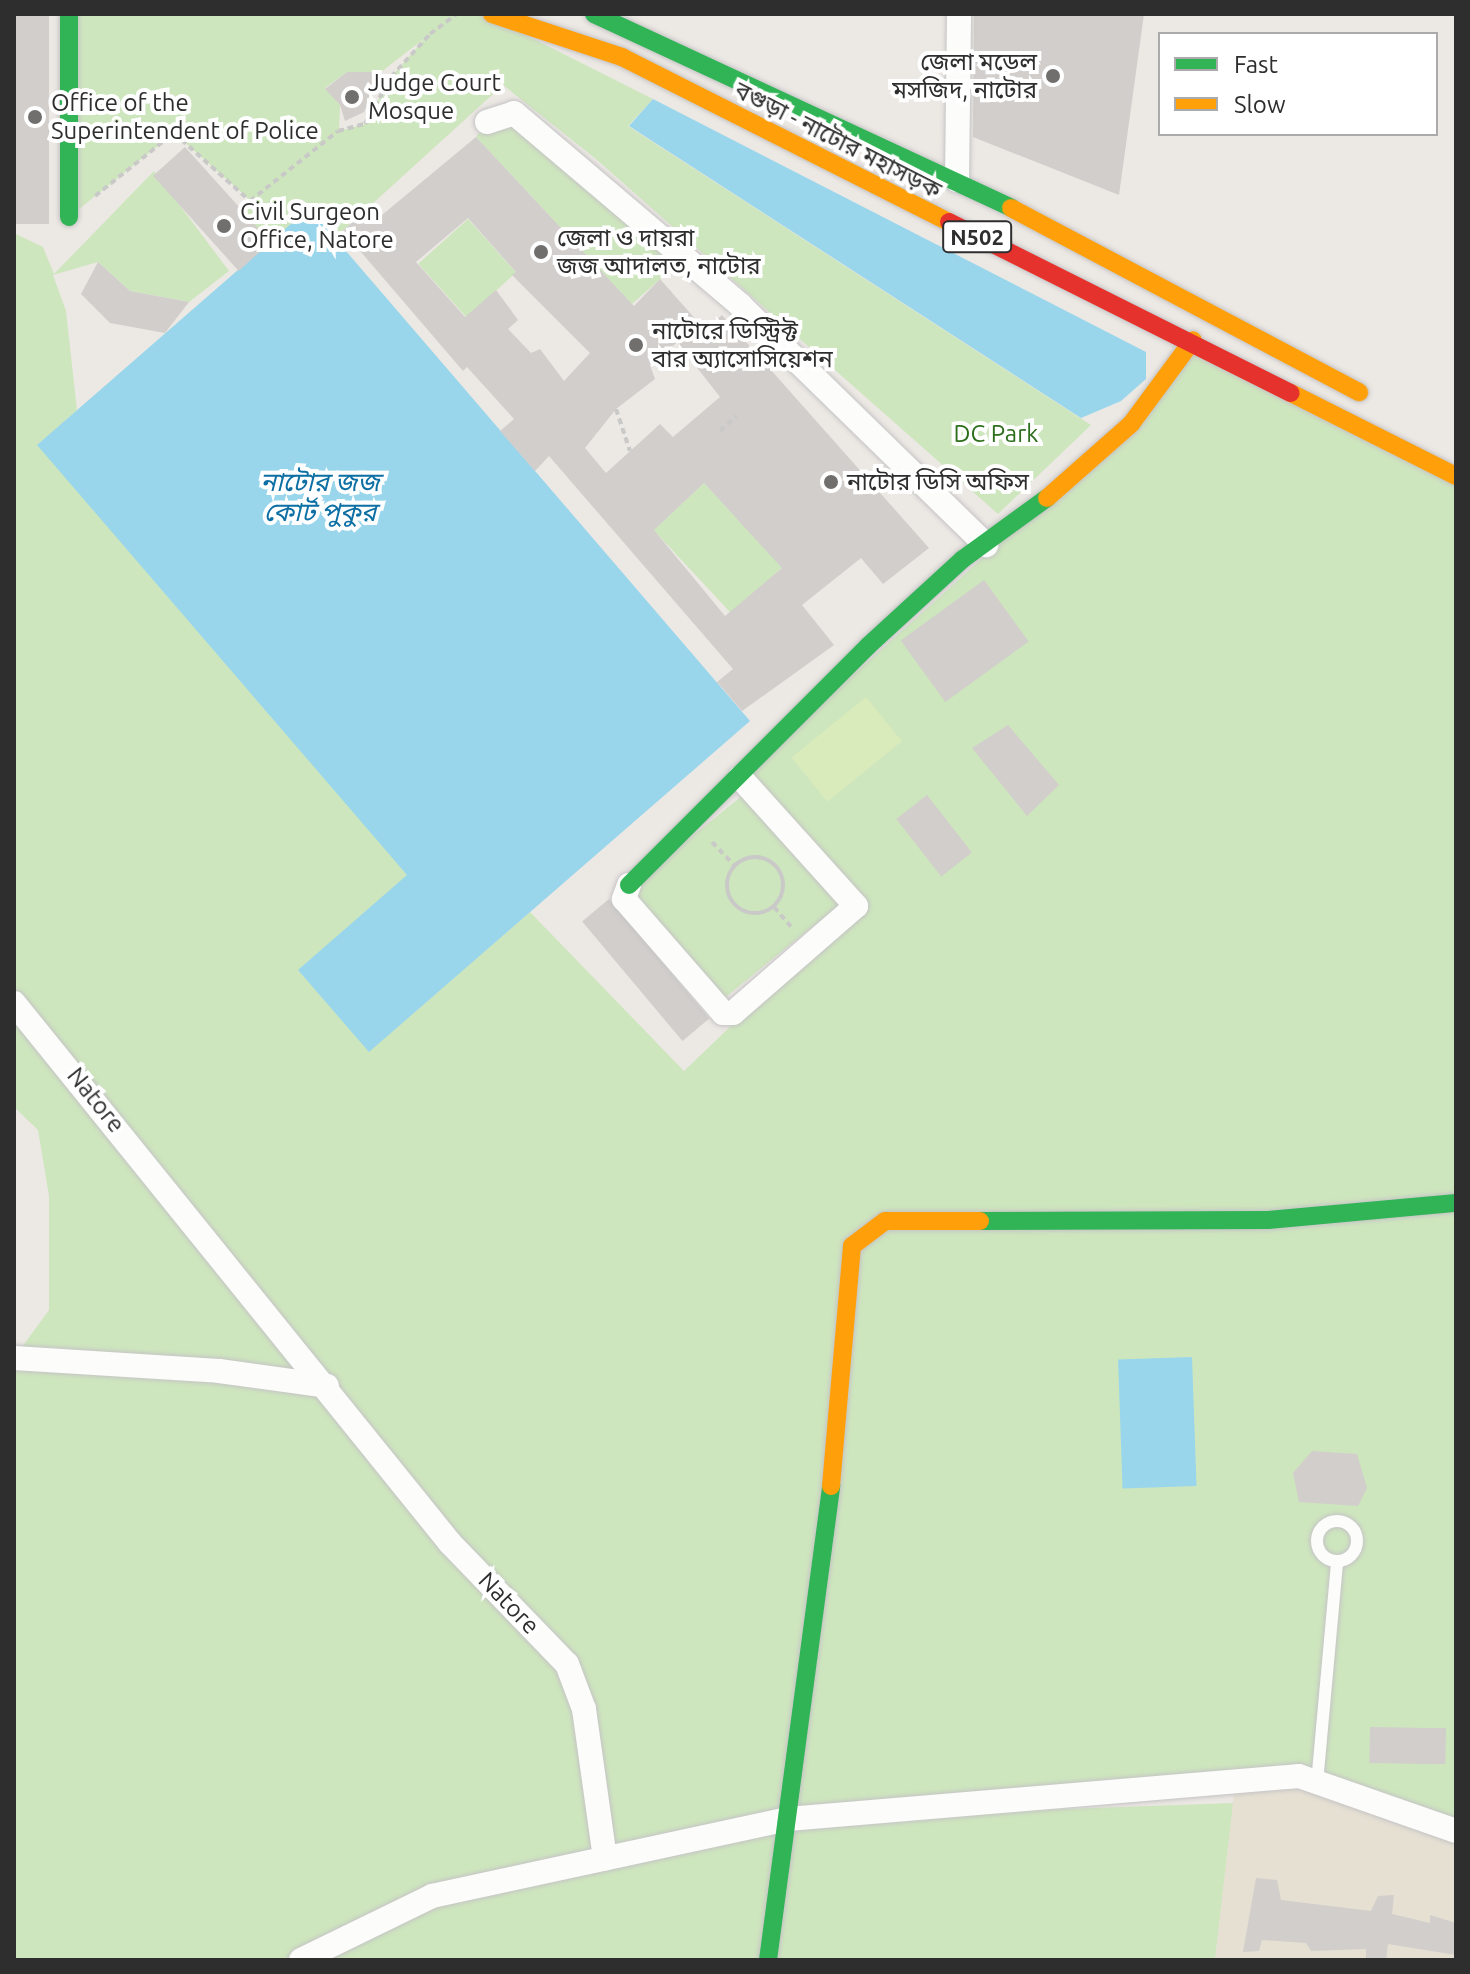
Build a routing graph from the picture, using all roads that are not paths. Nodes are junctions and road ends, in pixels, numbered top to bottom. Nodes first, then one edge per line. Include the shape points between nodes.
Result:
1 (69, 14) edge
2 (492, 14) edge
3 (594, 14) edge
4 (959, 14) edge
5 (487, 122) dead end
6 (957, 180) junction
7 (69, 217) road end
8 (1219, 318) junction
9 (1193, 340) junction
10 (1372, 399) dead end
11 (1456, 476) edge
12 (986, 545) junction
13 (740, 777) junction
14 (629, 885) joint
15 (14, 1003) edge
16 (1456, 1203) edge
17 (14, 1358) edge
18 (327, 1386) junction
19 (1337, 1562) dead end
20 (1317, 1783) junction
21 (788, 1819) junction
22 (1456, 1831) edge
23 (605, 1859) junction
24 (301, 1960) edge
25 (768, 1960) edge

1 - 7 main road
2 - 9 main road, বগুড়া - নাটোর মহাসড়ক / N502 via 622,57 933,216
3 - 6 main road, বগুড়া - নাটোর মহাসড়ক / N502
4 - 6 street
5 - 12 street via 514,113 740,305
6 - 8 main road, বগুড়া - নাটোর মহাসড়ক / N502
8 - 9 main road
8 - 10 main road, বগুড়া - নাটোর মহাসড়ক / N502
9 - 11 main road, বগুড়া - নাটোর মহাসড়ক / N502
9 - 12 main road via 1131,424 1018,524
12 - 13 main road via 869,645
13 - 14 main road
13 - 14 street via 856,906 733,1013 723,1013 624,899
15 - 18 street, Natore
16 - 21 main road via 1268,1220 885,1221 852,1246 839,1422
17 - 18 street via 219,1371
18 - 23 street, Natore via 450,1543 567,1664 584,1709
19 - 20 lane
20 - 21 street via 1299,1776
20 - 22 street
21 - 23 street
21 - 25 main road
23 - 24 street via 432,1896

